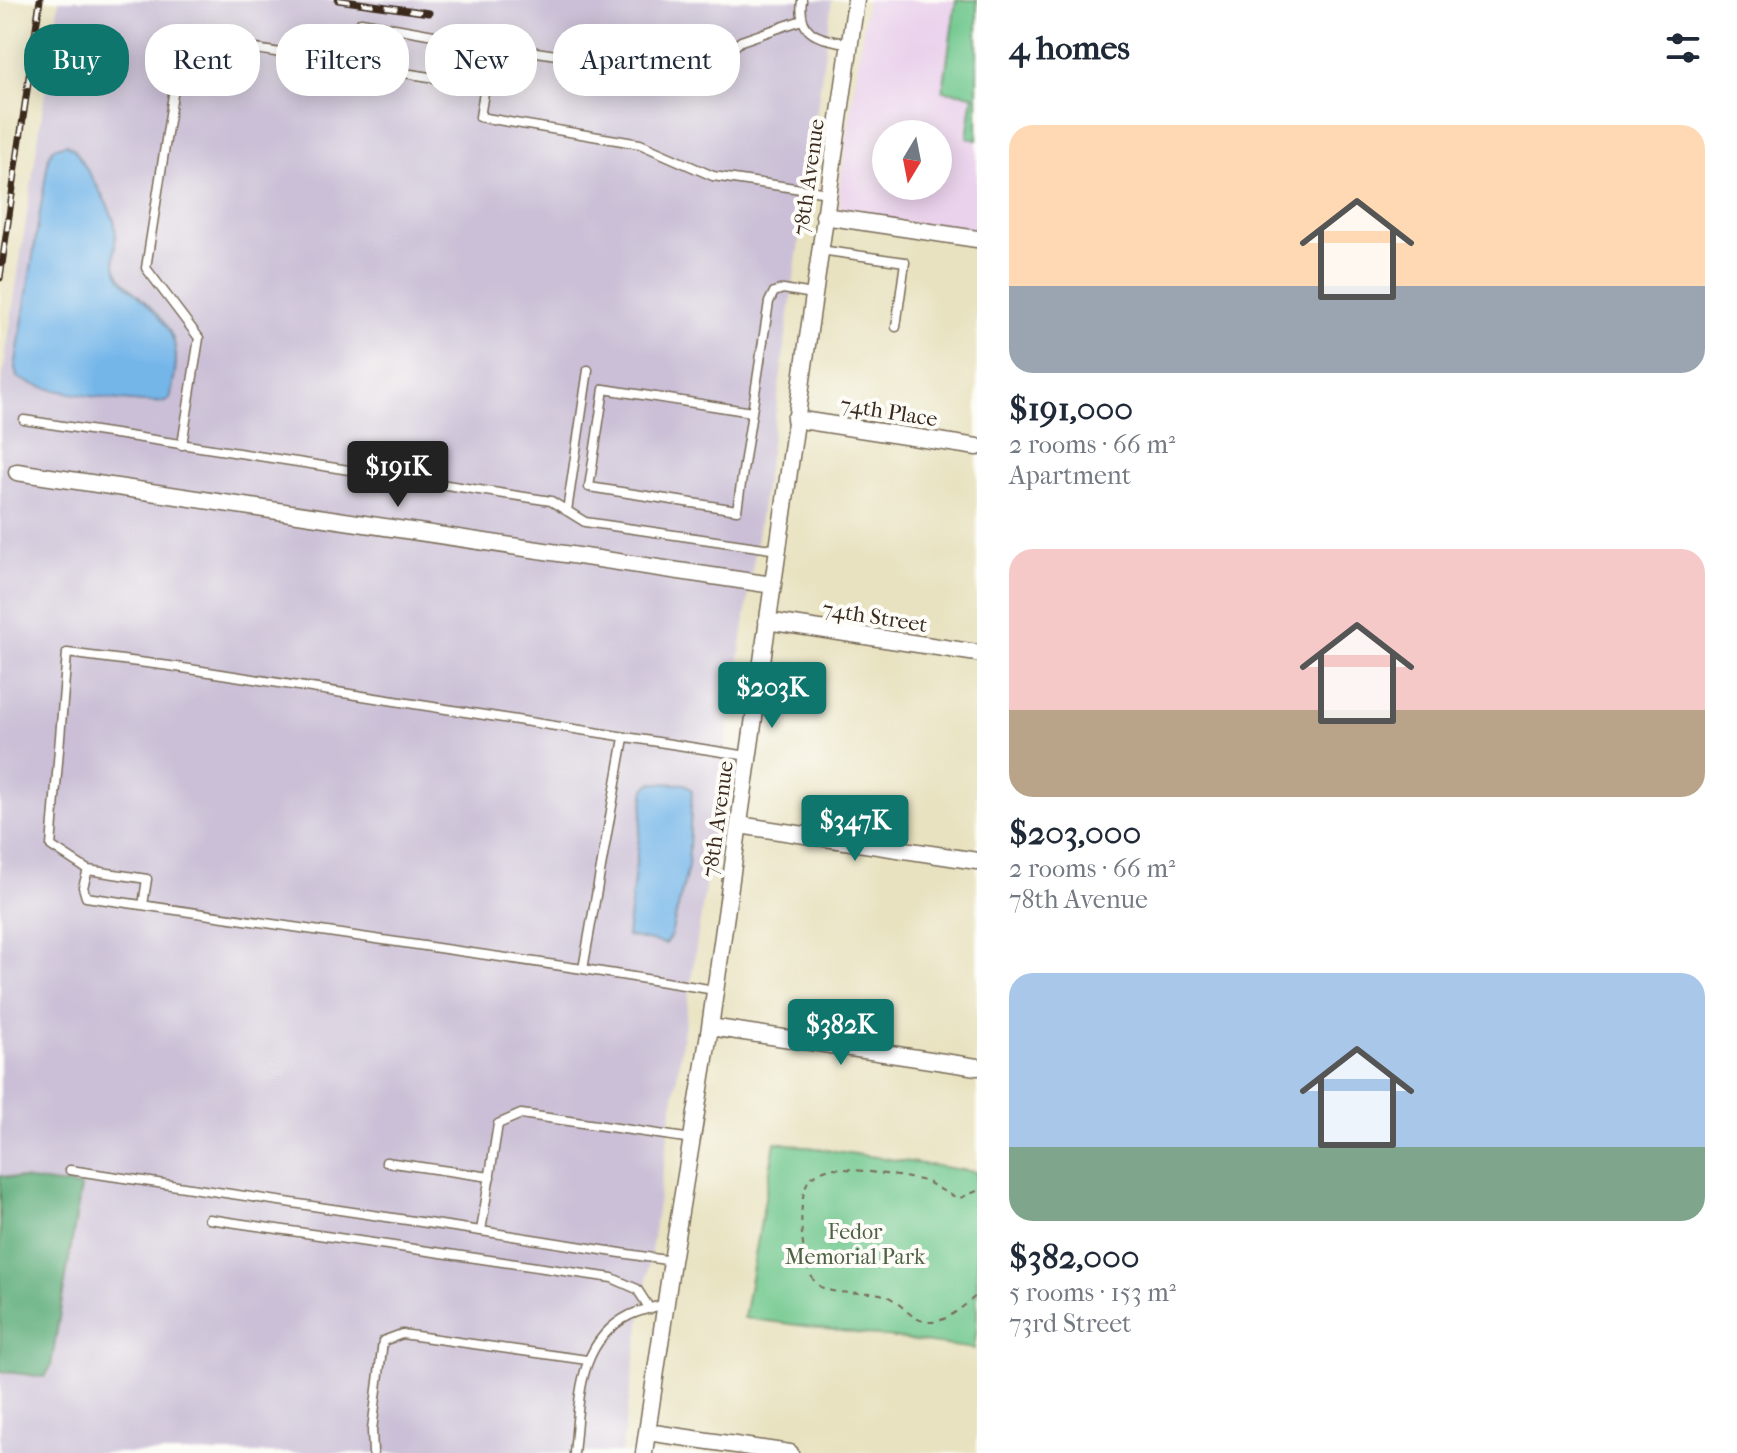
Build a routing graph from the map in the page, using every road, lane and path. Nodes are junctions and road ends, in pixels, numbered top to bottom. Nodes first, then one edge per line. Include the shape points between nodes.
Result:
1 (802, 0) edge
2 (856, 0) edge
3 (802, 20) junction
4 (361, 22) dead end
5 (850, 44) junction
6 (828, 193) junction
7 (824, 216) junction
8 (977, 239) edge
9 (819, 250) junction
10 (813, 294) junction
11 (896, 327) dead end
12 (588, 370) dead end
13 (752, 412) junction
14 (795, 419) junction
15 (24, 420) dead end
16 (182, 445) junction
17 (977, 447) edge
18 (17, 472) dead end
19 (567, 511) junction
20 (778, 550) junction
21 (773, 585) junction
22 (767, 621) junction
23 (977, 653) edge
24 (624, 738) junction
25 (748, 756) junction
26 (739, 825) junction
27 (977, 861) edge
28 (88, 870) junction
29 (143, 905) junction
30 (583, 969) junction
31 (715, 990) junction
32 (710, 1027) junction
33 (977, 1067) edge
34 (693, 1139) junction
35 (386, 1162) dead end
36 (70, 1170) dead end
37 (490, 1177) junction
38 (977, 1191) edge
39 (209, 1219) dead end
40 (481, 1231) junction
41 (672, 1261) junction
42 (977, 1295) edge
43 (658, 1306) junction
44 (587, 1360) junction
45 (647, 1432) junction
46 (373, 1453) edge
47 (574, 1453) edge
48 (644, 1453) edge
49 (790, 1453) edge

1 - 3 lane
2 - 5 street, 78th Avenue
3 - 4 lane via 741,41 709,68 687,75
3 - 5 lane via 819,37
5 - 6 street, 78th Avenue
6 - 7 street, 78th Avenue
6 - 16 lane via 713,176 640,144 480,117 485,86 182,37 146,268 199,338
7 - 8 street
7 - 9 street, 78th Avenue
9 - 10 street, 78th Avenue
9 - 11 lane via 905,262
10 - 13 lane via 774,292
10 - 14 street, 78th Avenue
12 - 19 lane
13 - 13 lane via 737,510 589,487 604,389
14 - 17 street, 74th Place
14 - 20 street, 78th Avenue
15 - 16 lane
16 - 19 lane via 551,501
18 - 21 street
19 - 20 lane via 585,522
20 - 21 street, 78th Avenue
21 - 22 street, 78th Avenue
22 - 23 street, 74th Street
22 - 25 street, 78th Avenue
24 - 25 lane
24 - 28 lane via 67,653 51,846
24 - 30 lane
25 - 26 street, 78th Avenue
26 - 27 street
26 - 31 street, 78th Avenue
28 - 29 lane via 86,897
28 - 29 lane via 147,879
29 - 30 lane
30 - 31 lane
31 - 32 street, 78th Avenue
32 - 33 street
32 - 34 street, 78th Avenue
34 - 37 lane via 521,1114 498,1124
34 - 41 street, 78th Avenue
35 - 37 lane
36 - 40 lane
37 - 40 lane
38 - 42 path via 960,1198 913,1178 829,1168 808,1181 803,1237 812,1278 826,1289 884,1295 913,1317 933,1323
39 - 43 lane via 612,1278
40 - 41 lane
41 - 43 street, 78th Avenue
43 - 44 lane via 630,1315 605,1333
43 - 45 street, 78th Avenue
44 - 46 lane via 402,1334 383,1341
44 - 47 lane
45 - 48 street, 78th Avenue
45 - 49 street

